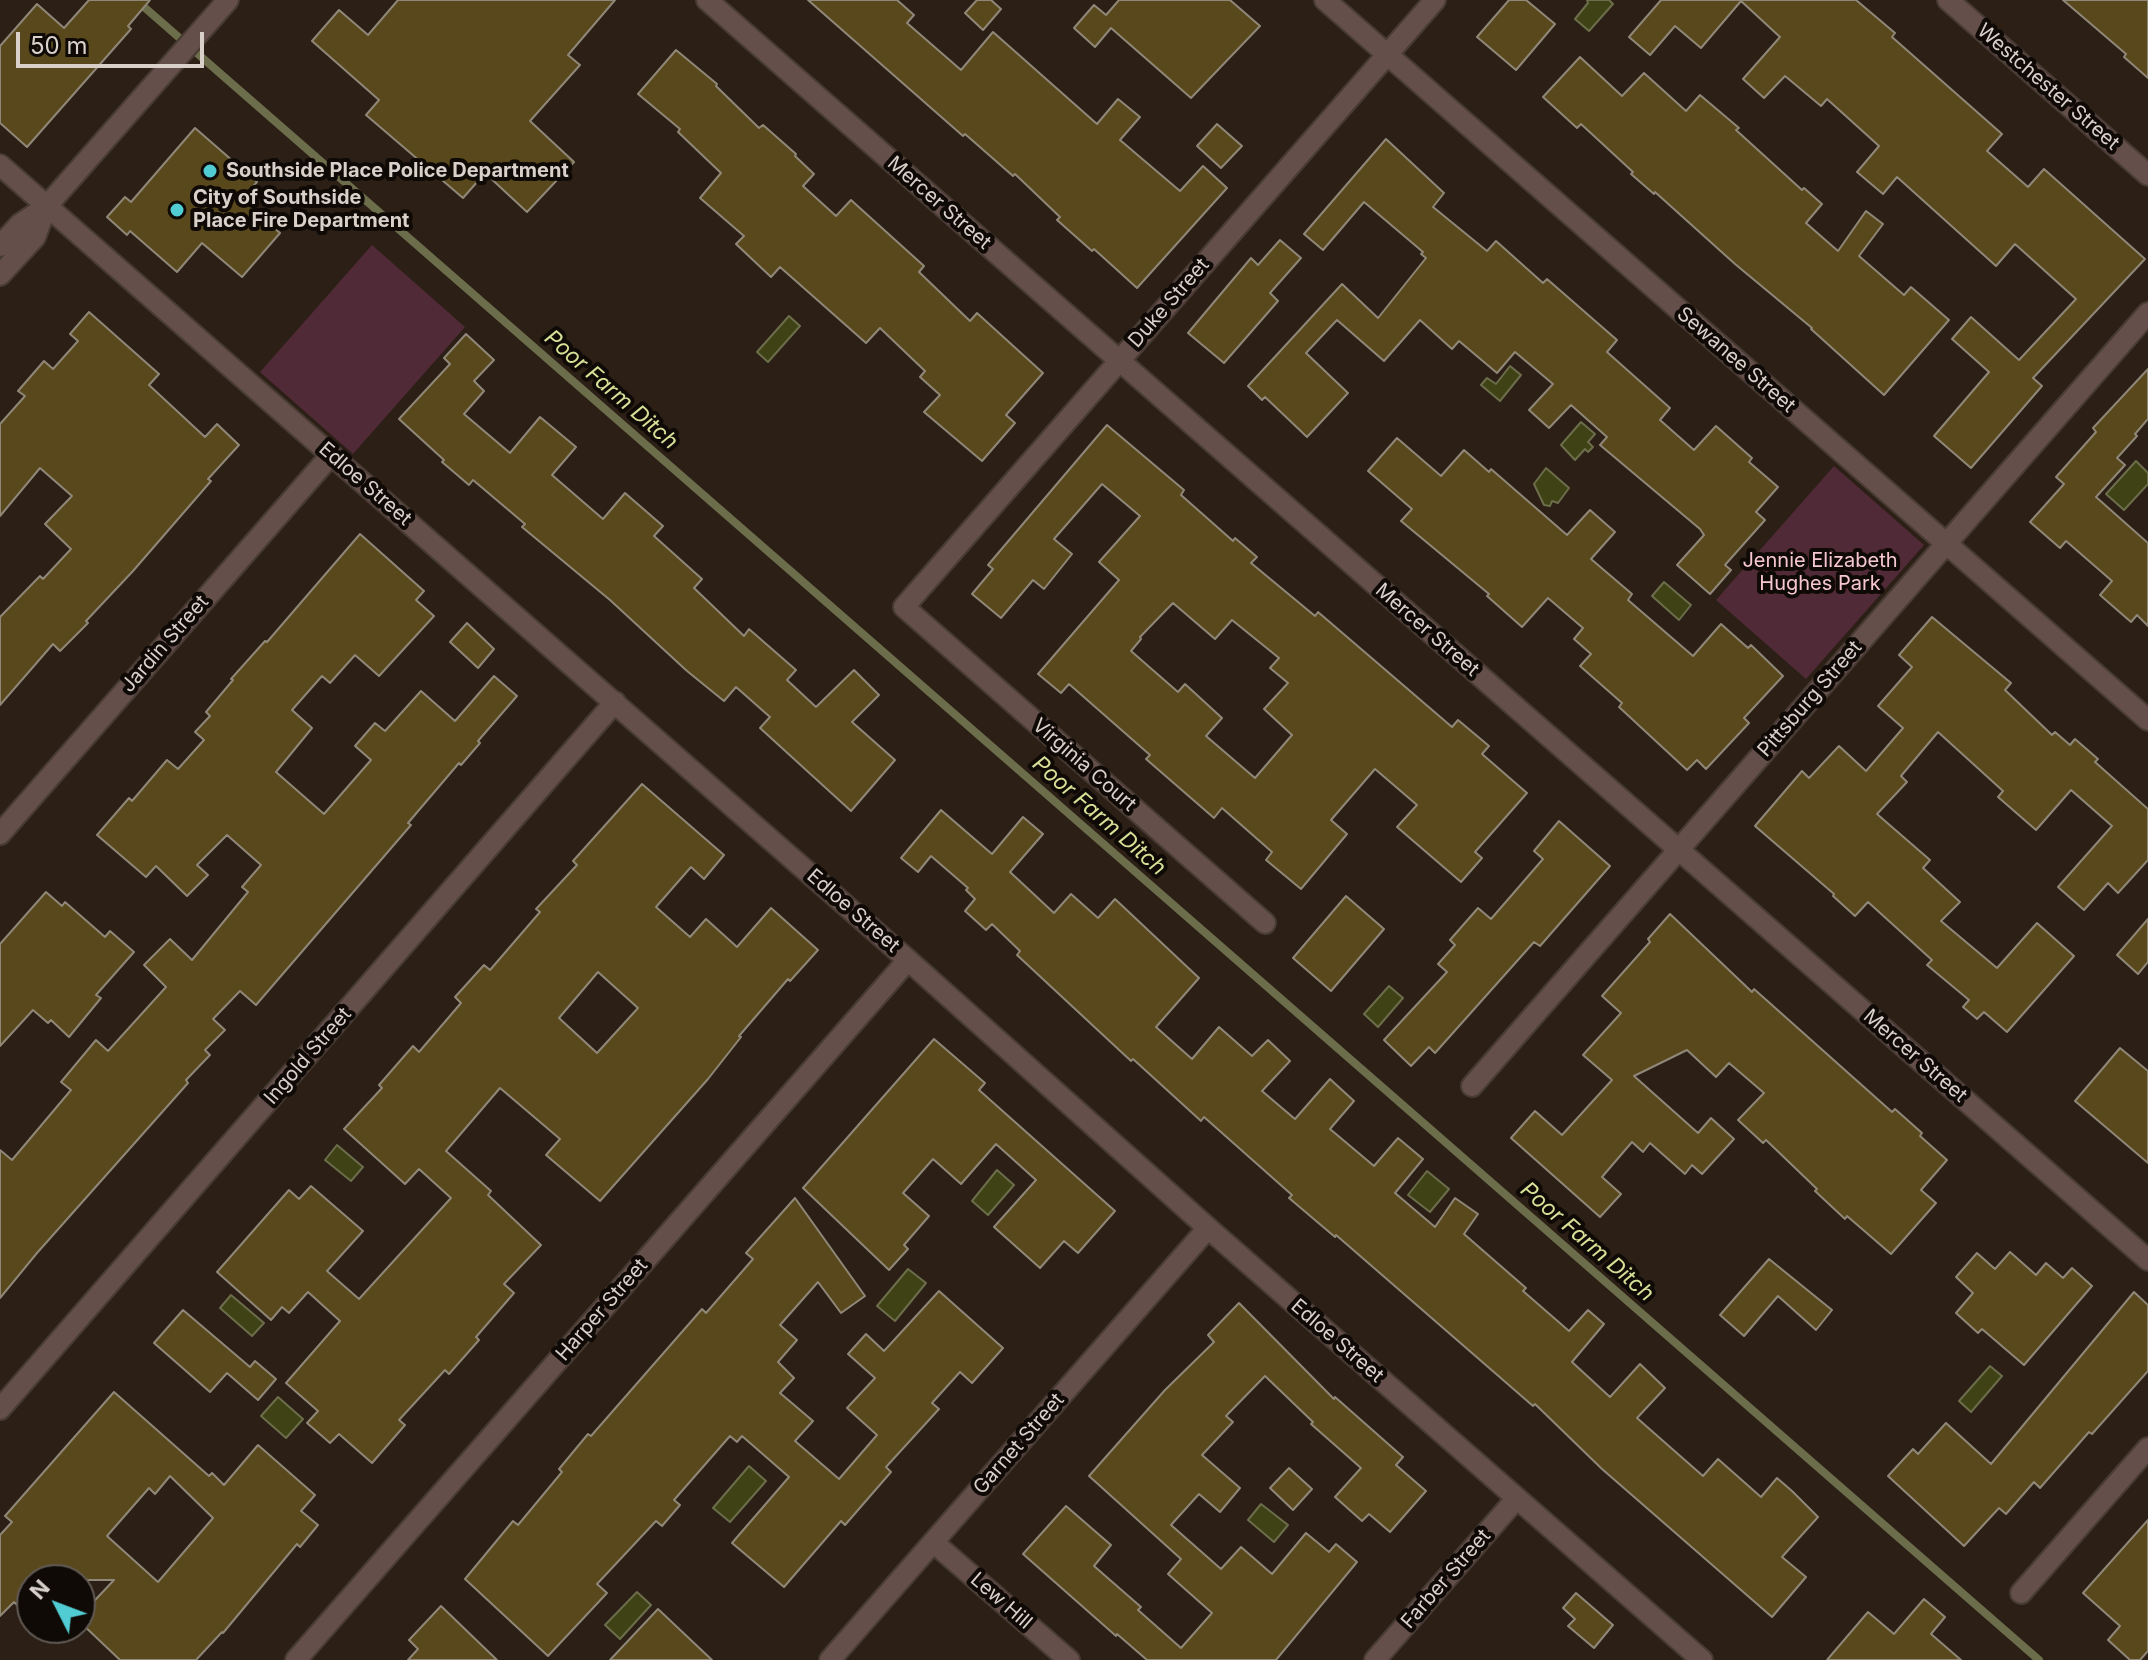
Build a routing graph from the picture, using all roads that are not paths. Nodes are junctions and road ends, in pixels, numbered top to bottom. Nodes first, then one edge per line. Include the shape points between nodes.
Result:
1 (228, 0) edge
2 (707, 0) edge
3 (1325, 0) edge
4 (1435, 0) edge
5 (1948, 0) edge
6 (1387, 55) junction
7 (0, 165) edge
8 (2148, 175) edge
9 (46, 207) junction
10 (0, 246) edge
11 (0, 275) edge
12 (2148, 313) edge
13 (1119, 361) junction
14 (331, 455) junction
15 (1946, 544) junction
16 (904, 607) joint
17 (615, 702) junction
18 (2148, 720) edge
19 (0, 834) edge
20 (1679, 850) junction
21 (1265, 923) dead end
22 (908, 960) junction
23 (1472, 1086) dead end
24 (1208, 1228) junction
25 (2148, 1260) edge
26 (0, 1409) edge
27 (2148, 1448) edge
28 (1517, 1498) junction
29 (933, 1542) junction
30 (2021, 1593) dead end
31 (296, 1660) edge
32 (830, 1660) edge
33 (1069, 1660) edge
34 (1375, 1660) edge
35 (1702, 1660) edge

1 - 9 street
2 - 13 street, Mercer Street
3 - 6 street, Sewanee Street
4 - 6 street, Duke Street
5 - 8 street, Westchester Street
6 - 13 street, Duke Street
6 - 15 street, Sewanee Street
7 - 9 street, Edloe Street
9 - 10 street
9 - 11 street via 35,237
9 - 14 street, Edloe Street
12 - 15 street, Pittsburg Street
13 - 16 street, Duke Street
13 - 20 street, Mercer Street
14 - 17 street, Edloe Street
14 - 19 street, Jardin Street
15 - 18 street, Sewanee Street
15 - 20 street, Pittsburg Street
16 - 21 street, Virginia Court
17 - 22 street, Edloe Street
17 - 26 street, Ingold Street
20 - 23 street, Pittsburg Street
20 - 25 street, Mercer Street
22 - 24 street, Edloe Street
22 - 31 street, Harper Street
24 - 28 street, Edloe Street
24 - 29 street, Garnet Street
27 - 30 street
28 - 34 street, Farber Street
28 - 35 street, Edloe Street
29 - 32 street, Garnet Street
29 - 33 street, Lew Hill

